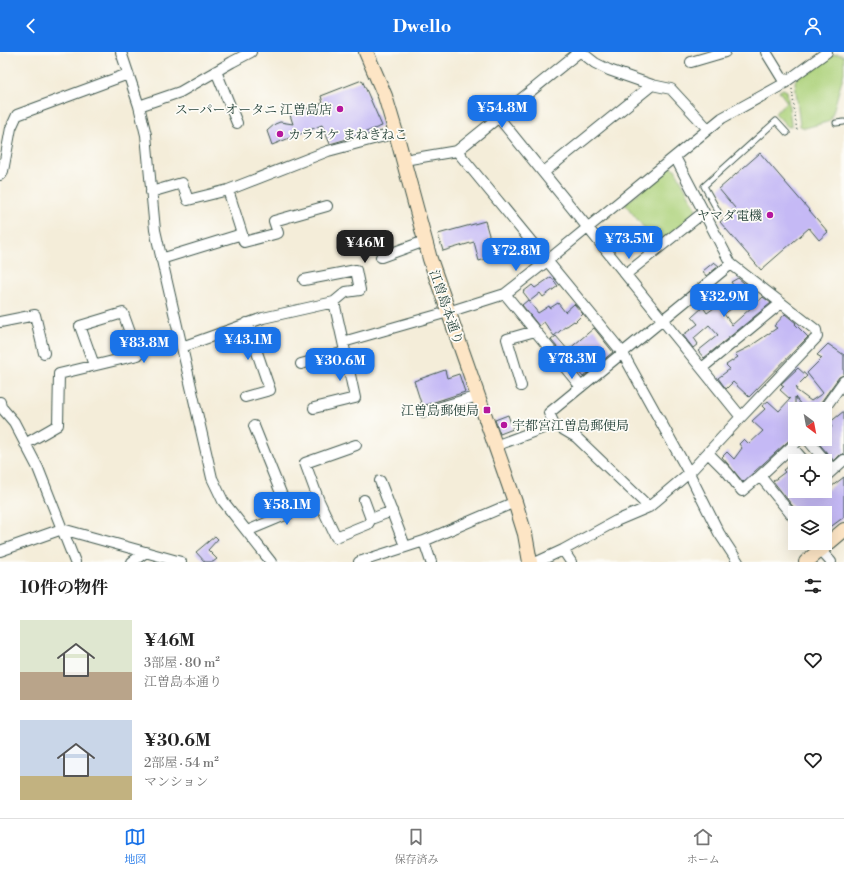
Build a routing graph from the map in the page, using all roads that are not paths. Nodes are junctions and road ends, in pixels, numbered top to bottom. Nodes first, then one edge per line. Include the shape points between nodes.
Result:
1 (121, 52) edge
2 (251, 52) edge
3 (366, 52) edge
4 (580, 52) edge
5 (725, 52) edge
6 (766, 52) edge
7 (828, 52) edge
8 (812, 57) edge
9 (690, 62) dead end
10 (216, 71) junction
11 (128, 74) junction
12 (788, 81) junction
13 (652, 85) junction
14 (139, 106) junction
15 (499, 118) junction
16 (844, 122) edge
17 (836, 123) dead end
18 (237, 124) dead end
19 (708, 129) junction
20 (396, 133) junction
21 (787, 134) dead end
22 (457, 151) junction
23 (675, 157) junction
24 (404, 160) junction
25 (544, 172) junction
26 (0, 175) edge
27 (228, 190) junction
28 (151, 192) junction
29 (327, 206) dead end
30 (704, 212) junction
31 (719, 213) dead end
32 (588, 227) junction
33 (242, 234) junction
34 (425, 241) junction
35 (381, 257) dead end
36 (161, 258) junction
37 (547, 261) junction
38 (731, 264) junction
39 (626, 274) junction
40 (304, 280) dead end
41 (505, 294) junction
42 (334, 302) junction
43 (781, 303) junction
44 (448, 312) junction
45 (663, 320) junction
46 (0, 322) edge
47 (247, 322) junction
48 (535, 331) junction
49 (343, 342) junction
50 (182, 347) junction
51 (345, 352) junction
52 (622, 352) junction
53 (44, 353) dead end
54 (301, 364) dead end
55 (94, 365) junction
56 (702, 368) junction
57 (844, 380) edge
58 (521, 386) dead end
59 (581, 387) junction
60 (478, 396) junction
61 (245, 397) dead end
62 (829, 402) edge
63 (0, 406) edge
64 (314, 408) dead end
65 (424, 412) dead end
66 (741, 417) junction
67 (554, 424) junction
68 (254, 426) dead end
69 (25, 444) junction
70 (356, 445) dead end
71 (496, 446) junction
72 (792, 447) joint
73 (708, 453) junction
74 (798, 454) edge
75 (844, 460) edge
76 (832, 471) edge
77 (690, 473) junction
78 (760, 476) junction
79 (380, 481) dead end
80 (364, 500) dead end
81 (319, 501) junction
82 (516, 502) junction
83 (649, 507) junction
84 (788, 510) edge
85 (392, 511) junction
86 (289, 513) junction
87 (371, 519) junction
88 (62, 529) junction
89 (844, 530) edge
90 (247, 531) junction
91 (832, 538) edge
92 (424, 541) junction
93 (405, 546) junction
94 (563, 550) junction
95 (815, 550) edge
96 (820, 550) edge
97 (0, 551) edge
98 (146, 552) junction
99 (75, 562) edge
100 (132, 562) edge
101 (181, 562) edge
102 (272, 562) edge
103 (359, 562) edge
104 (431, 562) edge
105 (530, 562) edge
106 (537, 562) edge
107 (570, 562) edge
108 (738, 562) edge
109 (806, 562) edge
110 (831, 562) edge

1 - 11 street
2 - 10 street
3 - 20 street, 江曽島本通り via 385,96
4 - 13 street via 609,70
4 - 15 street
5 - 9 street
6 - 12 street
7 - 8 street
8 - 12 street
10 - 14 street via 180,92
10 - 18 street
11 - 14 street
11 - 26 street via 17,115 11,128 3,171
12 - 19 street via 722,118
13 - 19 street via 671,89
13 - 25 street
14 - 28 street via 146,135
15 - 22 street
15 - 25 street
16 - 17 lane
19 - 23 street
20 - 24 street, 江曽島本通り
20 - 27 street via 328,151
21 - 31 lane via 776,121 704,186
22 - 24 street
22 - 37 street
23 - 30 street
23 - 32 street
24 - 34 street, 江曽島本通り
25 - 32 street
27 - 28 street via 188,200 182,183
27 - 33 street
28 - 36 street
29 - 33 street via 274,221 278,234 244,242
30 - 38 street
30 - 39 street
32 - 37 street
32 - 39 street
33 - 36 street
34 - 35 street
34 - 44 street, 江曽島本通り
36 - 50 street
37 - 41 street
37 - 52 street
38 - 43 street
38 - 45 street
39 - 45 street
40 - 42 street via 356,270 360,290 346,292
41 - 44 street
41 - 48 street
42 - 47 street
42 - 49 street
43 - 56 street
43 - 66 street via 816,330 818,337
44 - 49 street
44 - 60 street, 江曽島本通り
45 - 52 street
45 - 56 street
46 - 53 street via 35,315
47 - 50 street
47 - 61 street via 270,390
48 - 58 street via 507,339
48 - 59 street
49 - 51 street
50 - 90 street via 212,478 223,501
51 - 54 street
51 - 64 street via 355,398
52 - 59 street
52 - 77 street
55 - 55 street via 138,355 123,313 80,326
55 - 69 street via 59,374 58,425
56 - 66 street
57 - 62 street
59 - 67 street via 549,413
60 - 65 street
60 - 71 street, 江曽島本通り
63 - 69 street via 14,422
66 - 73 street
67 - 71 street
67 - 83 street via 576,437
68 - 86 street
69 - 88 street via 38,468
70 - 81 street via 305,463
71 - 82 street, 江曽島本通り
72 - 74 street
72 - 78 street
73 - 77 street
73 - 78 street via 742,491
75 - 76 street
77 - 83 street
77 - 108 street via 719,533
78 - 84 street
79 - 85 street
80 - 87 street
81 - 86 street
81 - 87 street via 336,537 368,524
82 - 92 street
82 - 105 street, 江曽島本通り
83 - 94 street via 616,521
85 - 87 street
85 - 93 street
86 - 90 street
88 - 97 street
88 - 98 street
88 - 99 street
89 - 91 street
90 - 102 street
92 - 93 street
92 - 104 street
93 - 103 street
94 - 106 street
94 - 107 street
95 - 109 street
96 - 110 street
98 - 100 street
98 - 101 street

